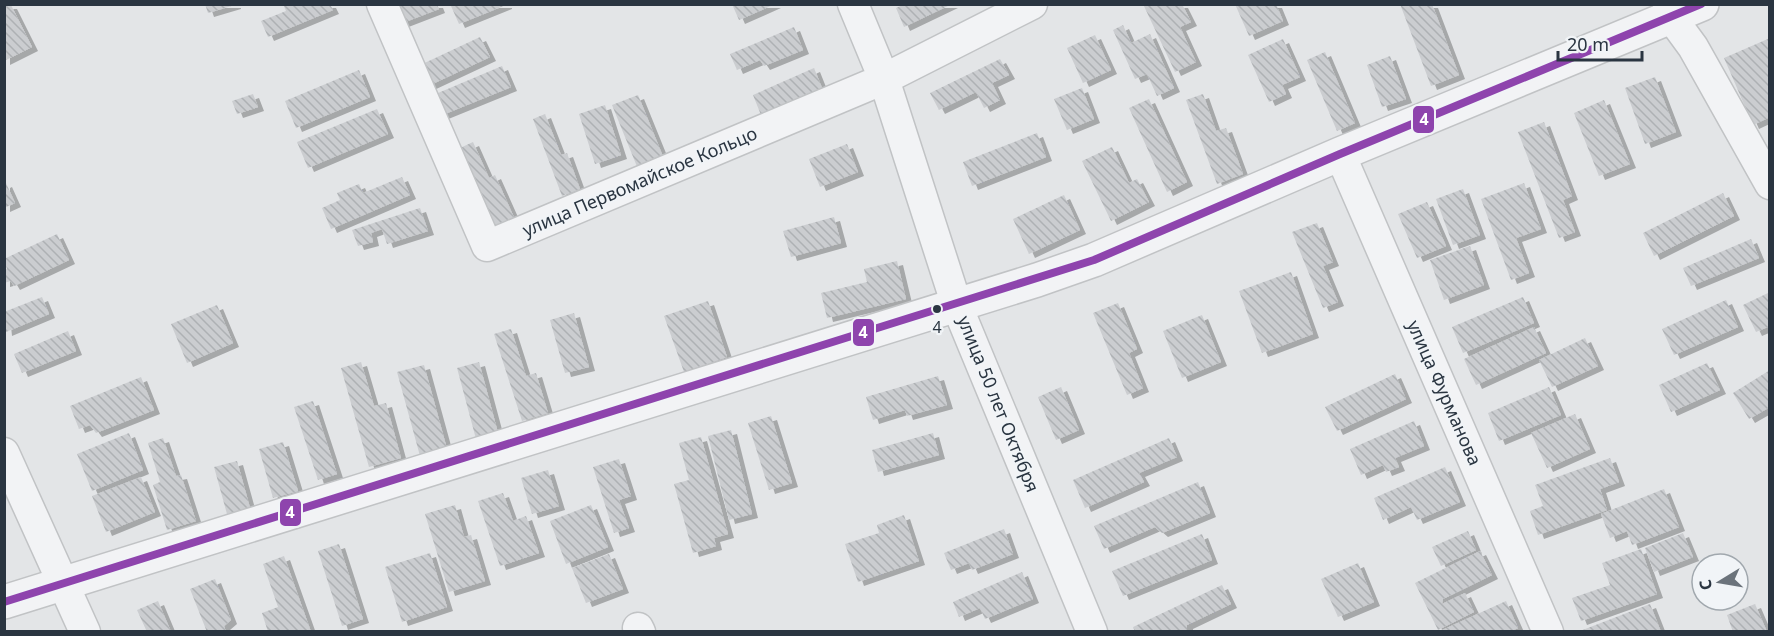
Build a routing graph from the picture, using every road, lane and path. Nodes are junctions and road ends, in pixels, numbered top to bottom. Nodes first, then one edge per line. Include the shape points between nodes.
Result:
1 (382, 4) edge
2 (853, 4) edge
3 (1032, 4) edge
4 (1702, 4) edge
5 (1670, 11) edge
6 (884, 79) junction
7 (1340, 153) junction
8 (1770, 184) edge
9 (957, 306) junction
10 (4, 453) edge
11 (62, 584) junction
12 (4, 602) edge
13 (85, 632) edge
14 (1092, 632) edge
15 (1548, 632) edge

1 - 6 street, улица Первомайское Кольцо via 487,246
2 - 6 street, улица 50 лет Октября
3 - 6 street, улица Первомайское Кольцо
4 - 5 street
5 - 7 street
5 - 8 street
6 - 9 street, улица 50 лет Октября
7 - 9 street via 1094,260
7 - 15 street, улица Фурманова
9 - 11 street
9 - 14 street, улица 50 лет Октября
10 - 11 street
11 - 12 street
11 - 13 street

